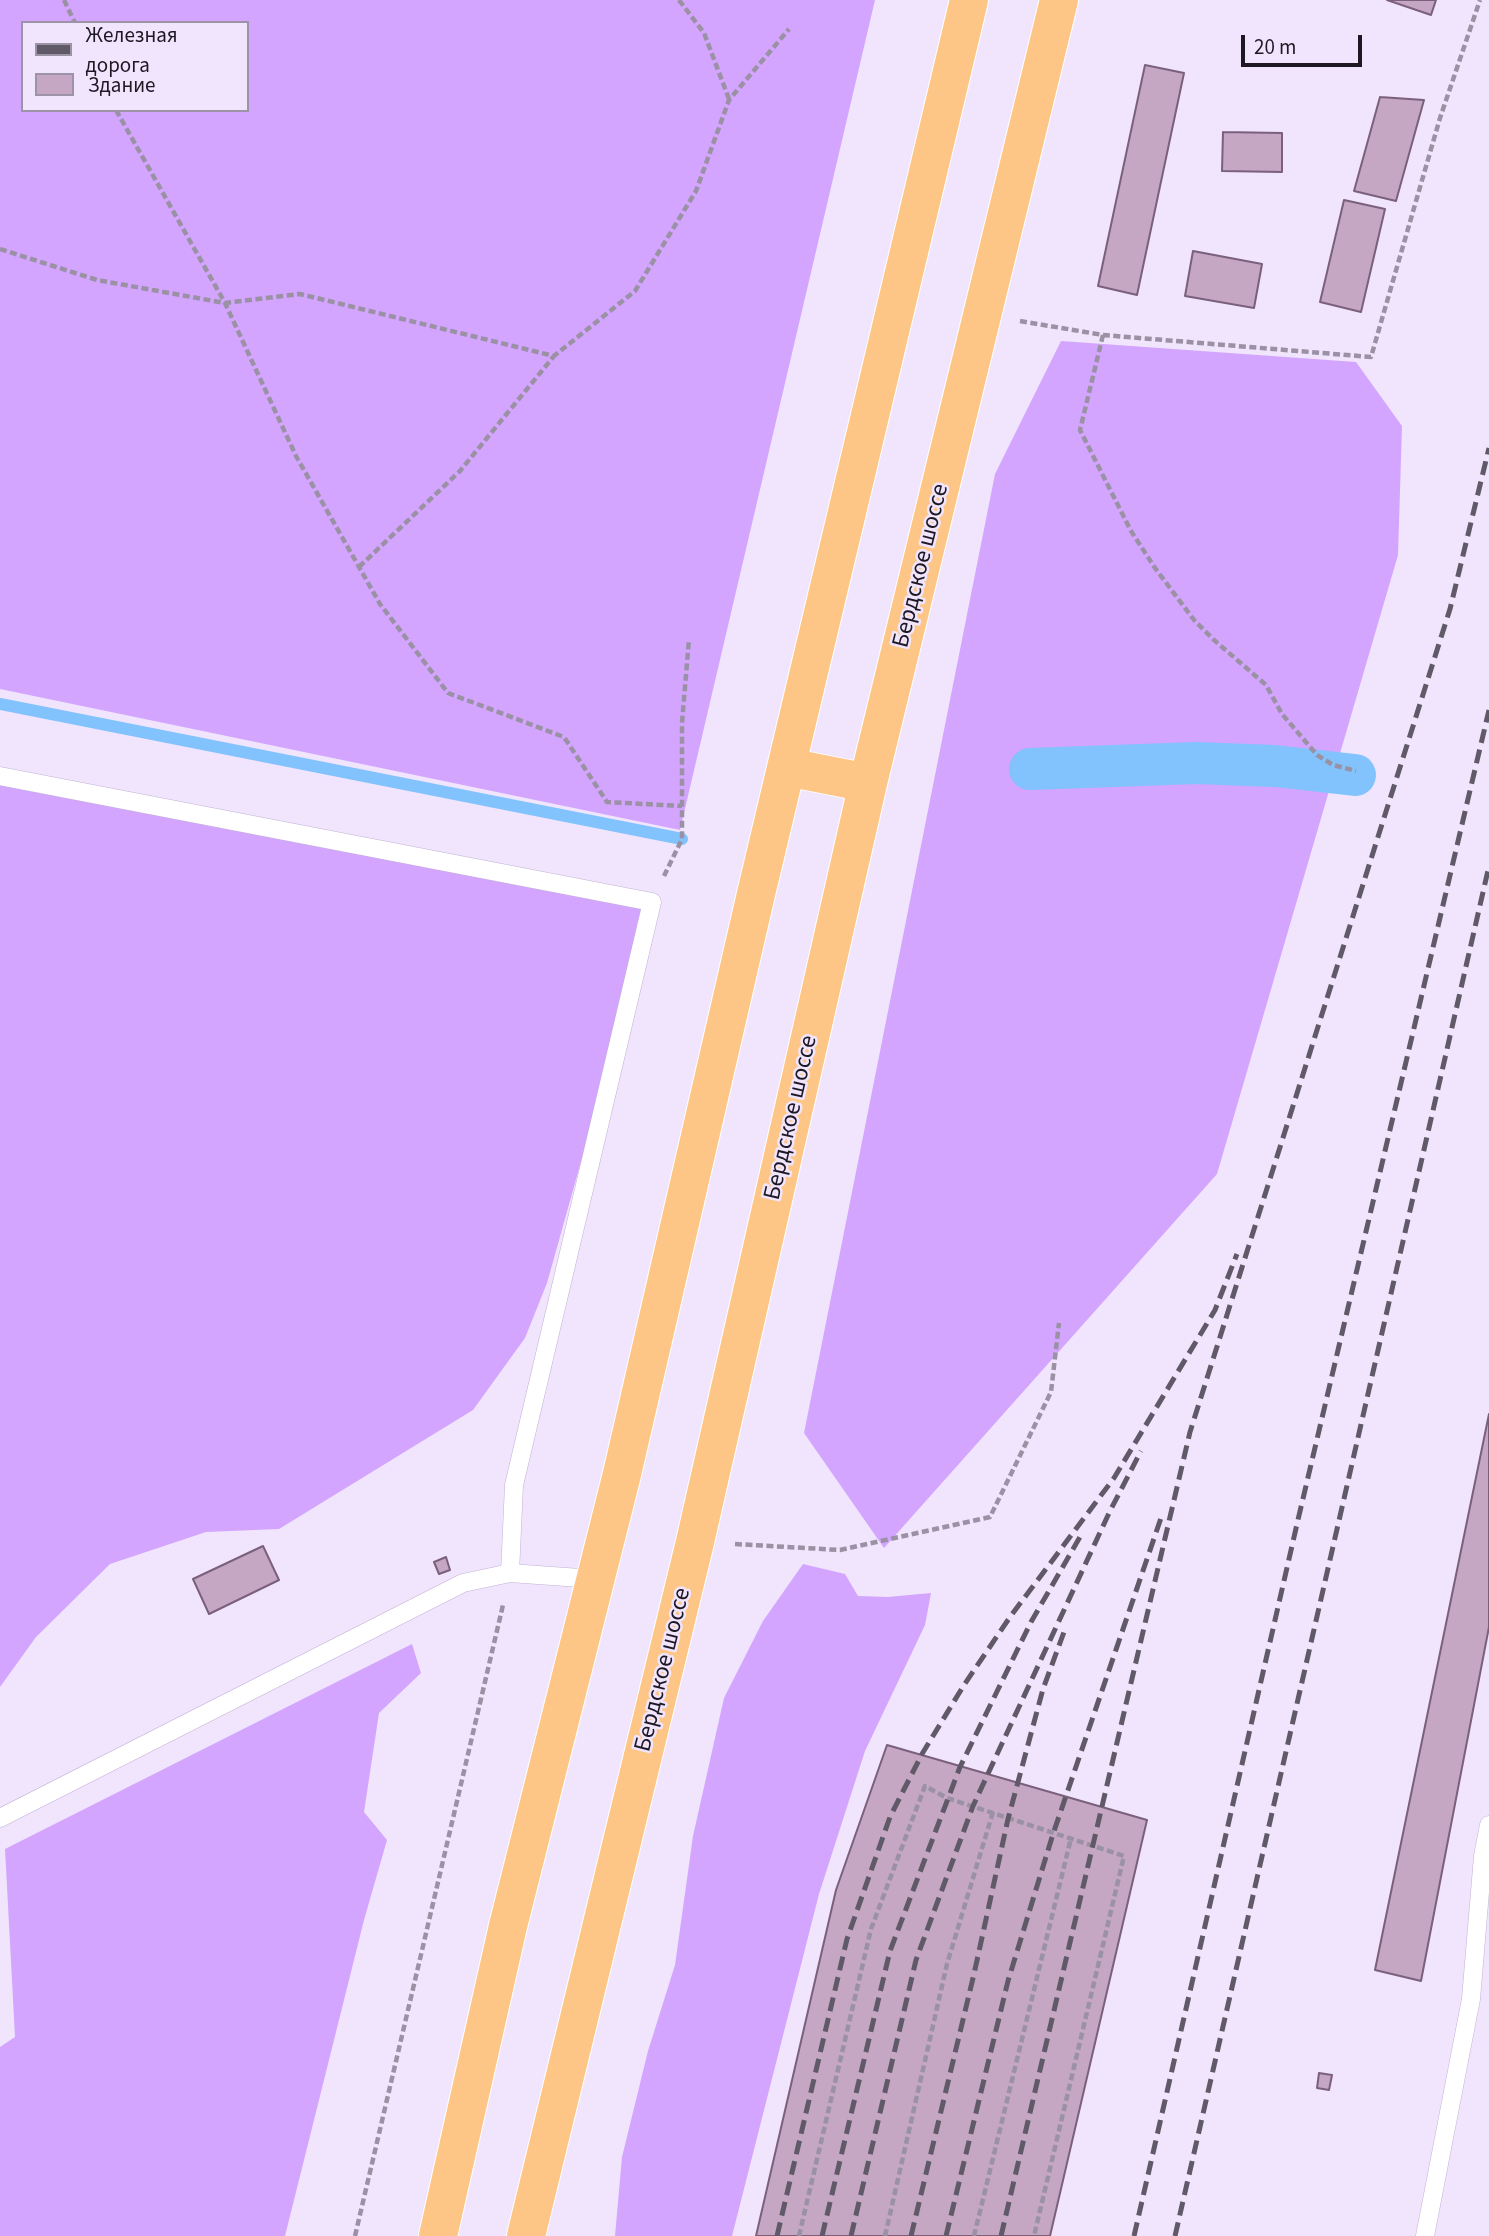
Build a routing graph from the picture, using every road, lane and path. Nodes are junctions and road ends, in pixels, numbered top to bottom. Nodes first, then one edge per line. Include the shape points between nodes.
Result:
1 (64, 0) edge
2 (679, 0) edge
3 (968, 0) edge
4 (1059, 0) edge
5 (1480, 0) edge
6 (74, 21) edge
7 (789, 29) dead end
8 (729, 100) junction
9 (117, 112) edge
10 (0, 249) edge
11 (225, 303) junction
12 (983, 315) junction
13 (1103, 335) junction
14 (554, 356) junction
15 (359, 566) junction
16 (689, 639) dead end
17 (787, 767) junction
18 (1356, 771) dead end
19 (0, 776) edge
20 (868, 783) junction
21 (682, 806) junction
22 (652, 902) junction
23 (1059, 1323) dead end
24 (695, 1542) junction
25 (510, 1573) junction
26 (594, 1579) junction
27 (993, 1812) junction
28 (0, 1818) edge
29 (1489, 1825) edge
30 (1071, 1838) junction
31 (355, 2236) edge
32 (438, 2236) edge
33 (526, 2236) edge
34 (799, 2236) edge
35 (885, 2236) edge
36 (974, 2236) edge
37 (1034, 2236) edge
38 (1425, 2236) edge

1 - 6 path
2 - 8 path via 704,33
3 - 17 highway
4 - 12 highway, Бердское шоссе
5 - 13 path via 1440,118 1371,357
7 - 8 path
8 - 14 path via 696,191 635,291
9 - 11 path
10 - 11 path via 97,280
11 - 14 path via 300,294
11 - 15 path via 296,456
12 - 13 path
12 - 20 highway, Бердское шоссе
13 - 18 path via 1080,430 1131,531 1194,620 1266,685 1317,755
14 - 15 path via 460,471
15 - 21 path via 380,604 449,693 564,737 607,803
16 - 21 path
17 - 20 highway
17 - 26 highway
19 - 22 lane
20 - 24 highway, Бердское шоссе
21 - 22 path via 682,839
22 - 25 lane via 514,1485
23 - 24 path via 1051,1392 990,1517 840,1550
24 - 33 highway, Бердское шоссе
25 - 26 lane
25 - 28 lane via 463,1583
25 - 31 path
26 - 32 highway via 508,1926
27 - 30 path
27 - 34 path via 925,1786 871,1929
27 - 35 path via 947,1964
29 - 38 lane via 1471,1999
30 - 36 path
30 - 37 path via 1124,1856

